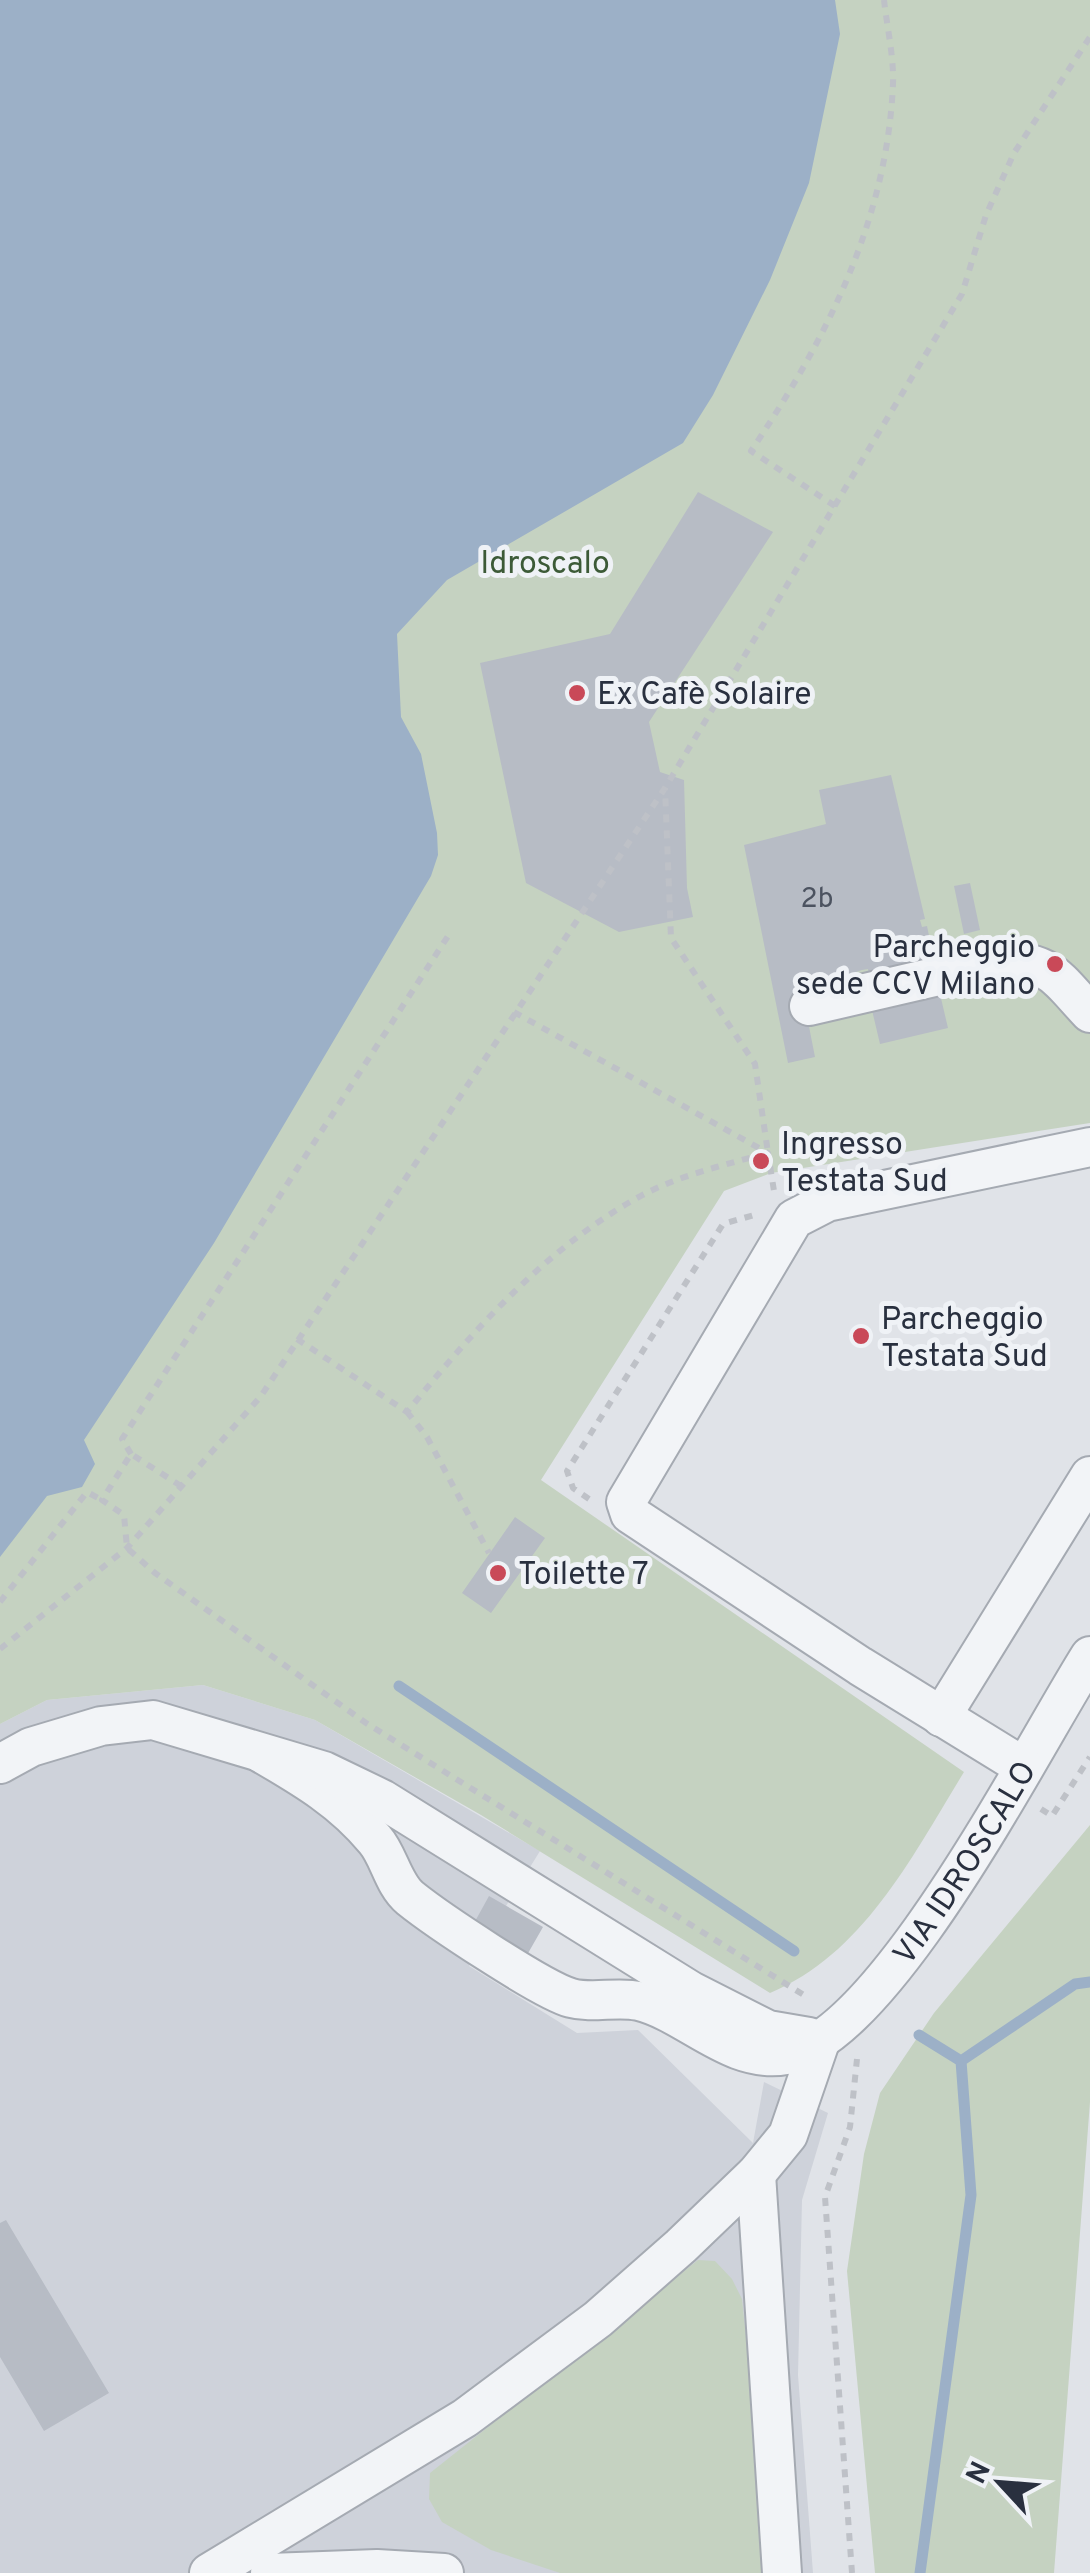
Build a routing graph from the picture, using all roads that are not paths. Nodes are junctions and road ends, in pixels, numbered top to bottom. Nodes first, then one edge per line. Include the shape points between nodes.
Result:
1 (808, 1006) dead end
2 (1090, 1013) edge
3 (1090, 1147) edge
4 (1090, 1476) edge
5 (1088, 1660) edge
6 (940, 1717) junction
7 (261, 1753) junction
8 (0, 1764) edge
9 (1024, 1767) junction
10 (831, 2030) junction
11 (756, 2174) junction
12 (209, 2573) edge
13 (270, 2573) edge
14 (444, 2573) edge
15 (782, 2573) edge

1 - 2 street via 1027,961 1050,970
3 - 6 street via 827,1202 794,1219 626,1502 644,1524
4 - 6 street
5 - 9 street, VIA IDROSCALO
6 - 9 street
7 - 8 street via 154,1720 102,1726 31,1747
7 - 10 street via 324,1772 382,1800 691,1992 768,2030
7 - 10 street via 344,1806 378,1843 406,1895 567,1997 637,2000 738,2050 786,2055
9 - 10 street, VIA IDROSCALO via 922,1934
10 - 11 street via 788,2135
11 - 12 street via 598,2318 465,2418
11 - 15 street
13 - 14 street

